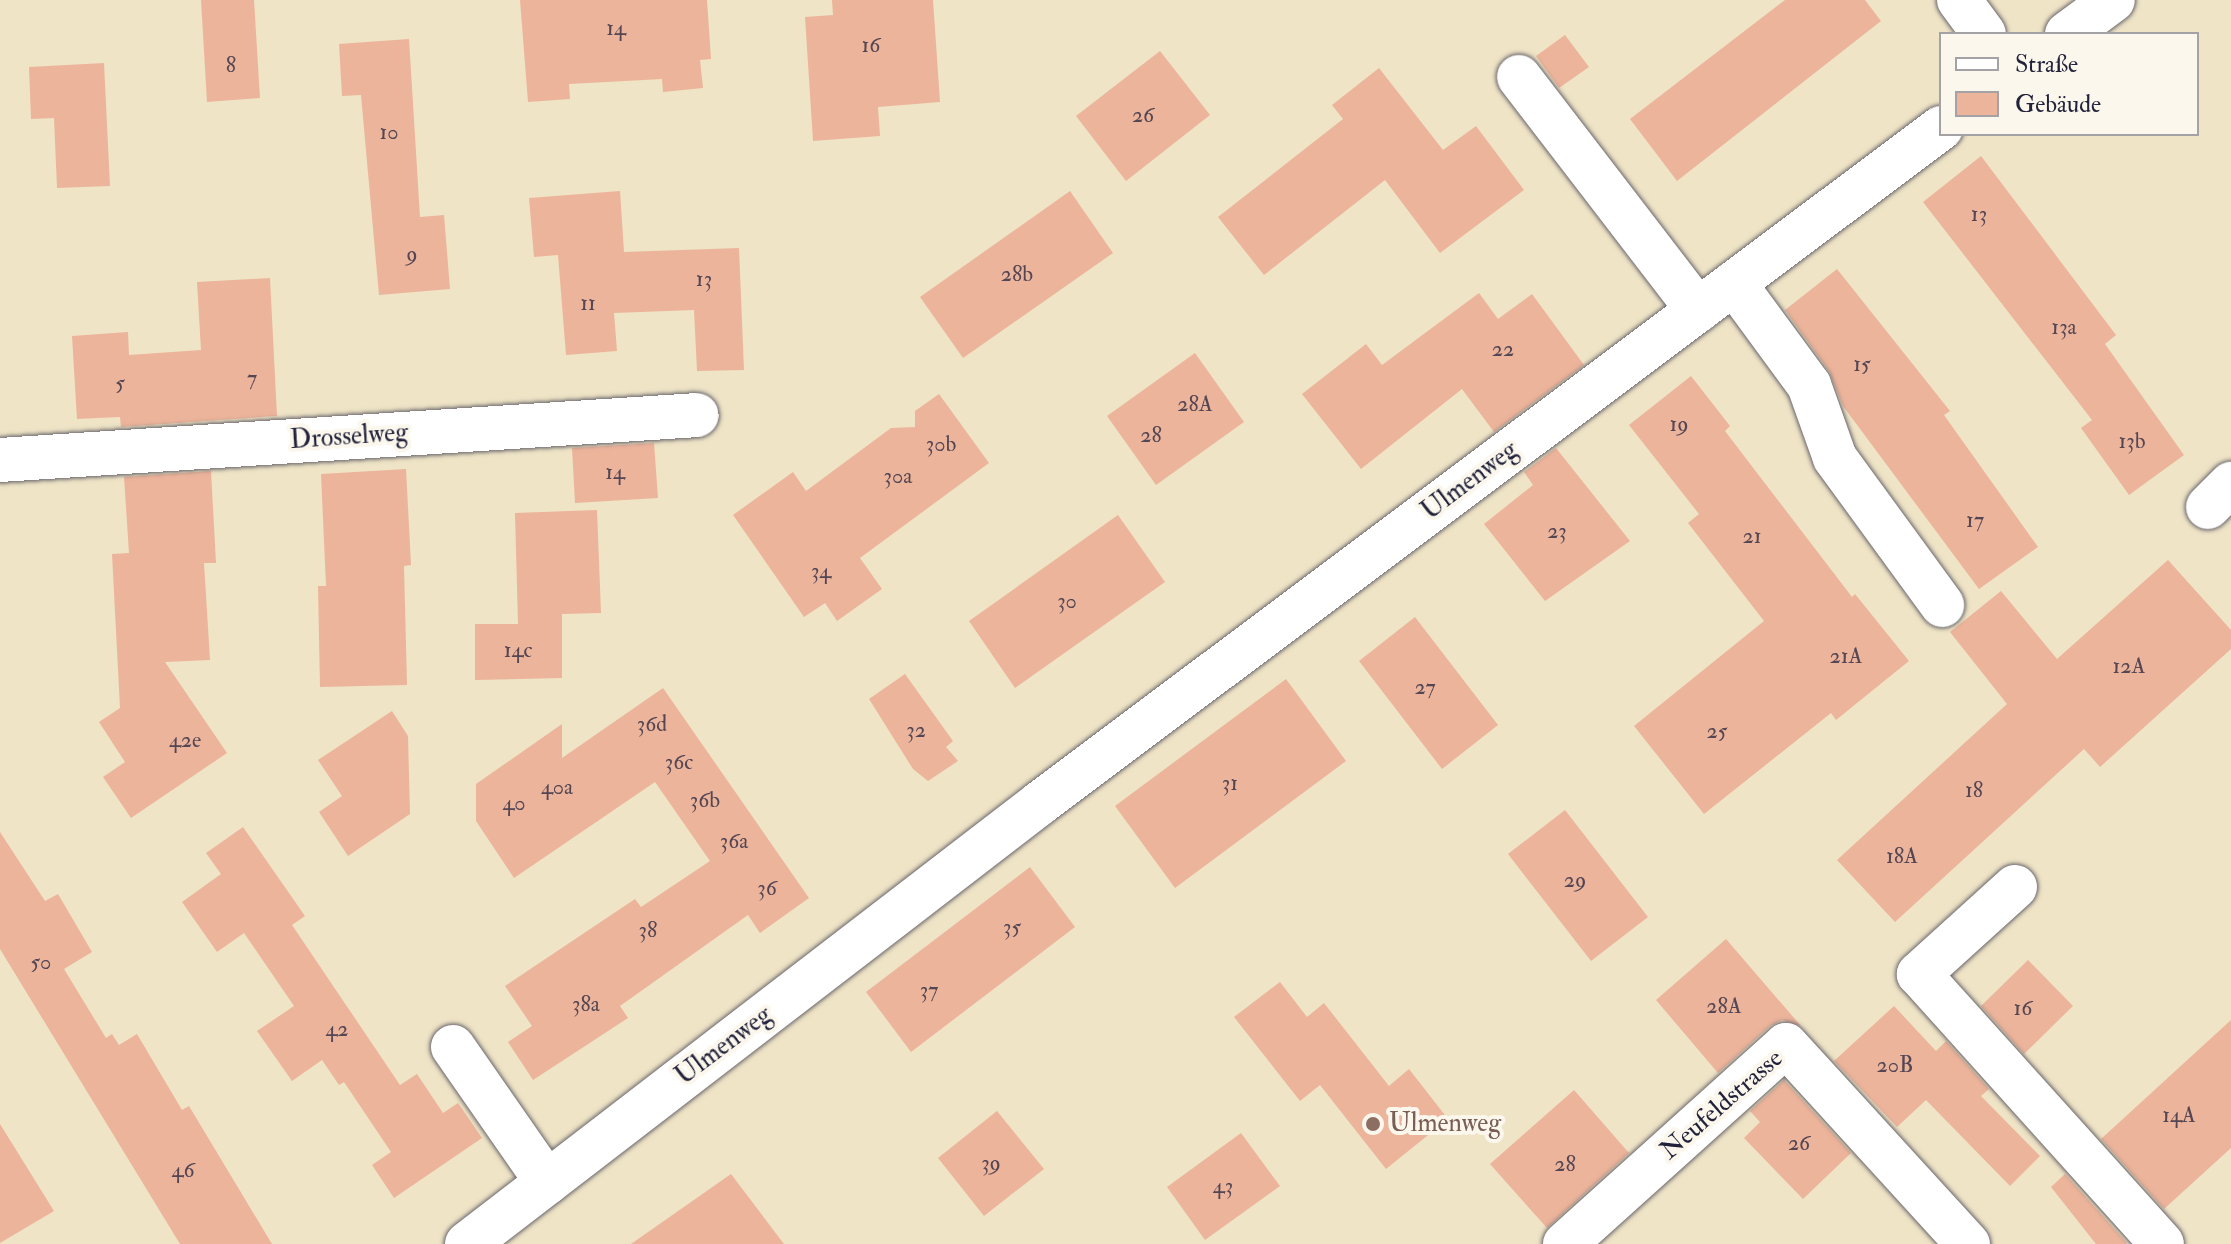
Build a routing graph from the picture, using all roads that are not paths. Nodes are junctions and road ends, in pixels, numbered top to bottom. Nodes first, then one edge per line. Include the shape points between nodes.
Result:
1 (1959, 0) edge
2 (2113, 0) edge
3 (1983, 32) edge
4 (2070, 32) edge
5 (1519, 77) dead end
6 (1939, 129) edge
7 (1734, 283) junction
8 (1698, 310) junction
9 (697, 415) dead end
10 (0, 460) edge
11 (1942, 605) dead end
12 (2015, 887) dead end
13 (453, 1047) dead end
14 (547, 1182) junction
15 (467, 1244) edge
16 (1565, 1244) edge
17 (1968, 1244) edge
18 (2162, 1244) edge

1 - 3 street
2 - 4 street
5 - 8 street
6 - 7 street, Ulmenweg
7 - 8 street, Ulmenweg
7 - 11 street via 1809,385 1835,458
8 - 14 street, Ulmenweg
9 - 10 street, Drosselweg
12 - 18 street via 1919,974
13 - 14 street
14 - 15 street, Ulmenweg
16 - 17 street, Neufeldstrasse via 1786,1045

